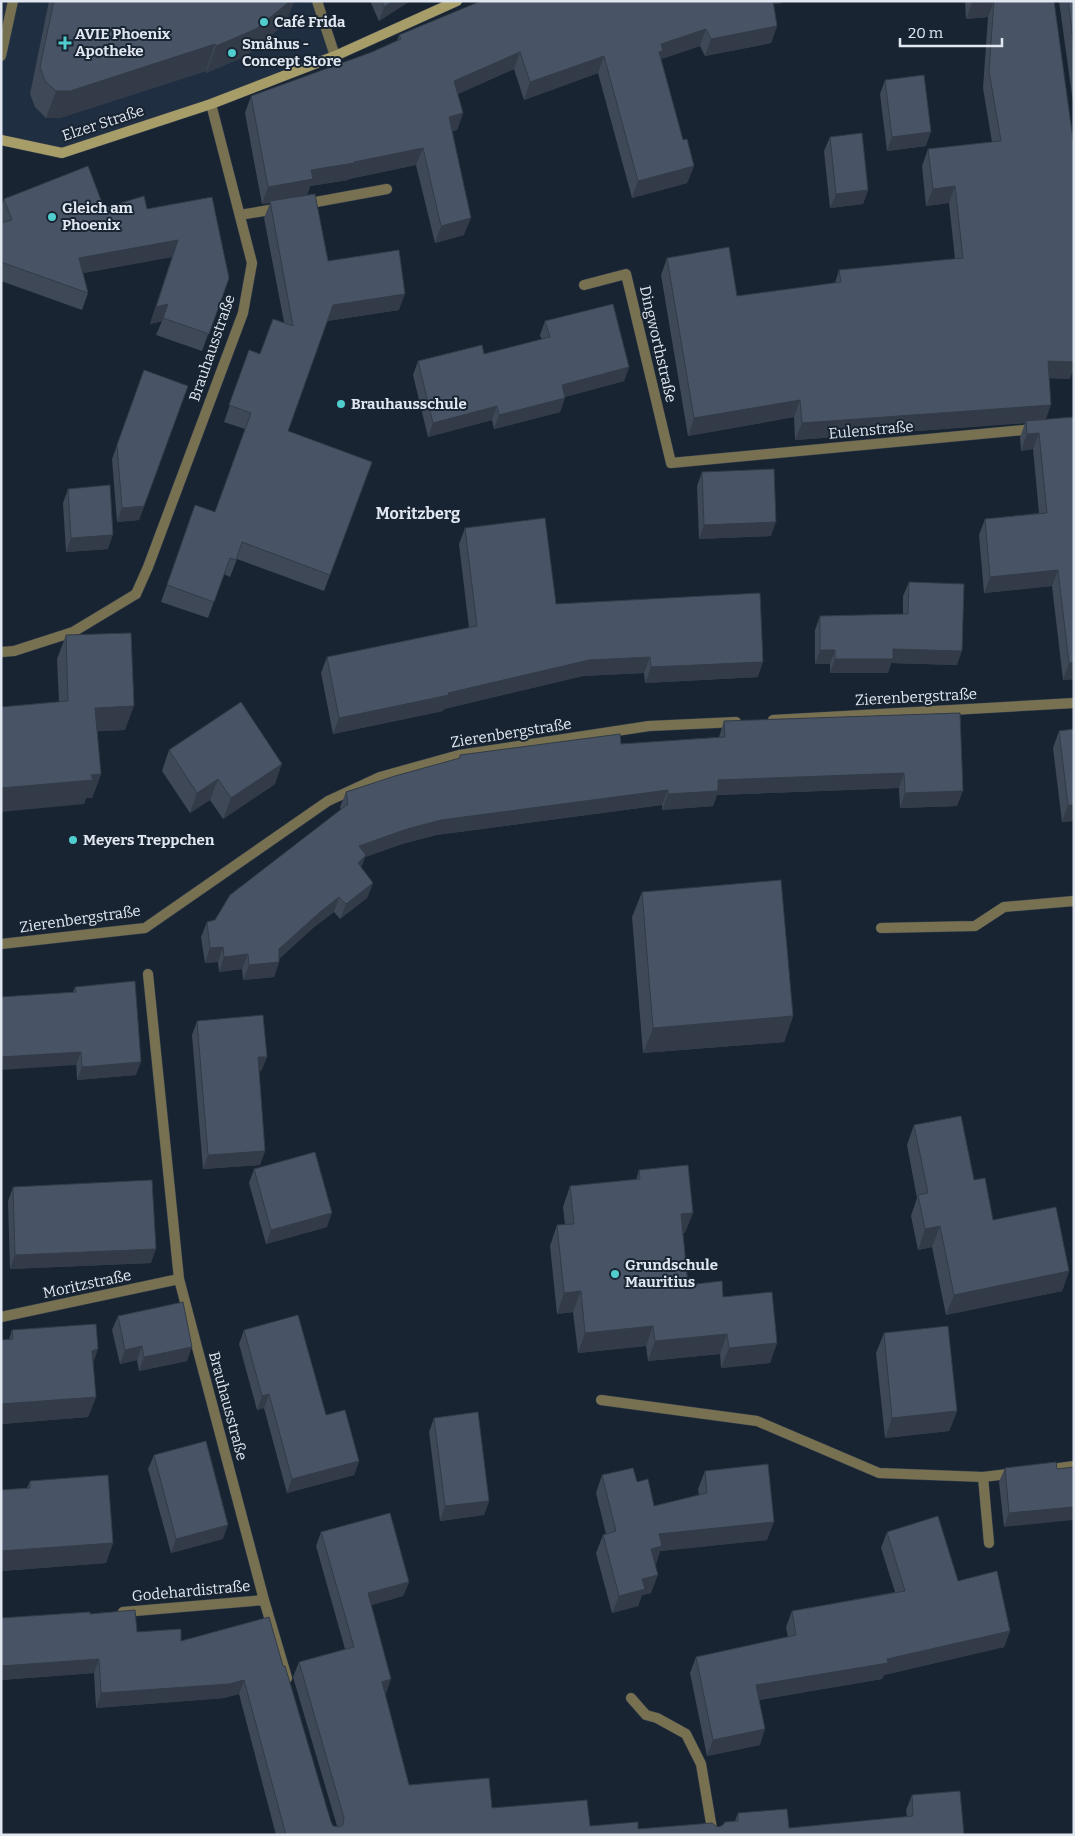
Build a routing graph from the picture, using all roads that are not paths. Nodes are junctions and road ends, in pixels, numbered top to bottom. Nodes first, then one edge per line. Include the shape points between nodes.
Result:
1 (13, 1) edge
2 (317, 1) edge
3 (457, 1) edge
4 (5, 18) edge
5 (1, 56) edge
6 (335, 56) junction
7 (211, 104) junction
8 (1, 140) edge
9 (387, 189) dead end
10 (240, 215) junction
11 (584, 284) dead end
12 (1045, 429) edge
13 (671, 463) joint
14 (1, 652) edge
15 (1074, 703) edge
16 (1074, 902) edge
17 (880, 928) dead end
18 (1, 944) edge
19 (148, 974) dead end
20 (179, 1279) junction
21 (1, 1318) edge
22 (601, 1400) dead end
23 (1074, 1466) edge
24 (983, 1477) junction
25 (989, 1543) dead end
26 (264, 1600) junction
27 (110, 1613) edge
28 (289, 1685) edge
29 (630, 1698) dead end
30 (713, 1835) edge

1 - 4 street
2 - 6 street
3 - 6 street
4 - 5 street
6 - 7 street
7 - 8 street, Elzer Straße via 62,153
7 - 10 street, Brauhausstraße
9 - 10 street
10 - 14 street, Brauhausstraße via 252,263 243,313 136,594 73,632 14,651
11 - 13 street, Dingworthstraße via 626,274
12 - 13 street, Eulenstraße
15 - 18 street, Zierenbergstraße via 649,726 469,753 380,777 328,801 145,928
16 - 17 street via 1004,907 975,926
19 - 20 street, Brauhausstraße
20 - 21 street, Moritzstraße
20 - 26 street, Brauhausstraße
22 - 24 street via 757,1421 879,1473
23 - 24 street
24 - 25 street
26 - 27 street, Godehardistraße
26 - 28 street, Brauhausstraße
29 - 30 street via 646,1715 686,1734 701,1764

